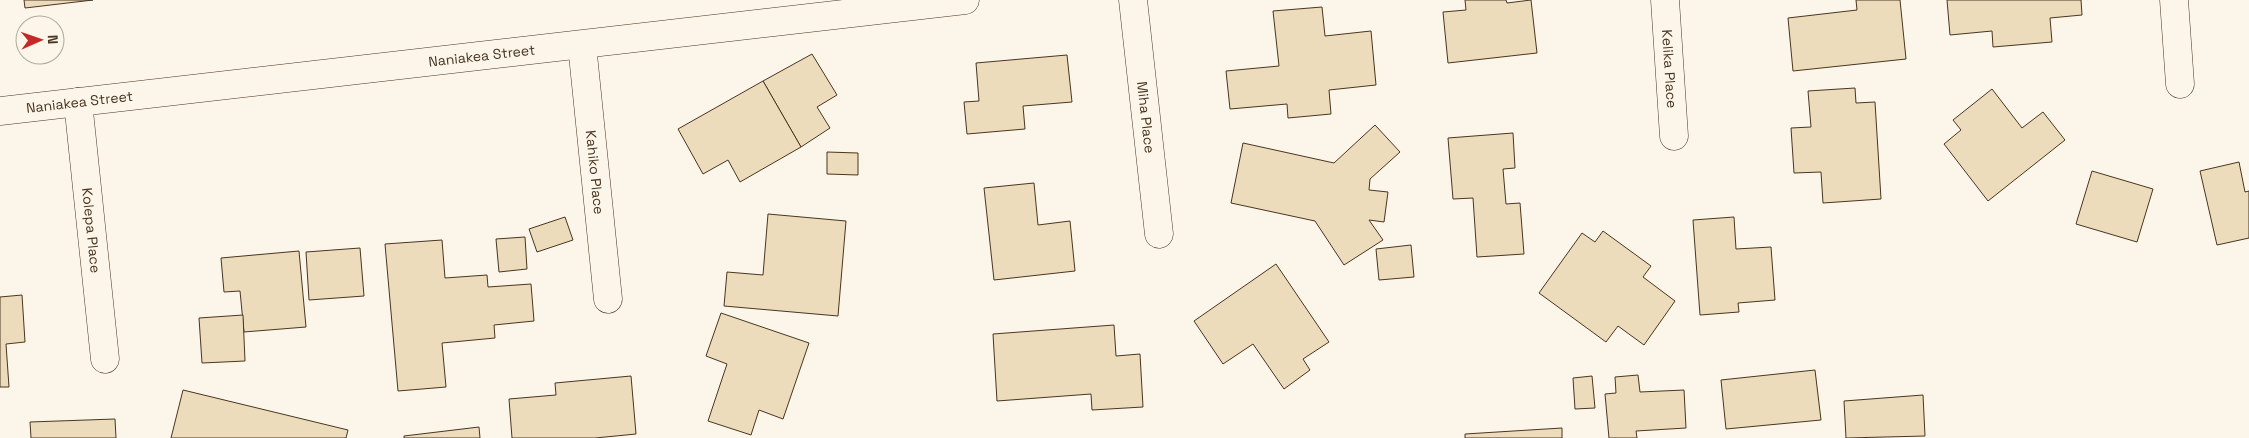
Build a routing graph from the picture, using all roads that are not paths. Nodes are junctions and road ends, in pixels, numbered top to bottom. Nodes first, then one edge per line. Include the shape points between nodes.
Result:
1 (964, 0) edge
2 (1133, 0) edge
3 (1665, 0) edge
4 (2174, 0) edge
5 (582, 45) junction
6 (2180, 84) dead end
7 (78, 102) junction
8 (0, 111) edge
9 (1674, 136) dead end
10 (1159, 234) dead end
11 (608, 298) dead end
12 (105, 359) dead end

1 - 5 street, Naniakea Street
2 - 10 street, Miha Place
3 - 9 street, Kelika Place
4 - 6 street
5 - 7 street, Naniakea Street
5 - 11 street, Kahiko Place
7 - 8 street, Naniakea Street
7 - 12 street, Kolepa Place

